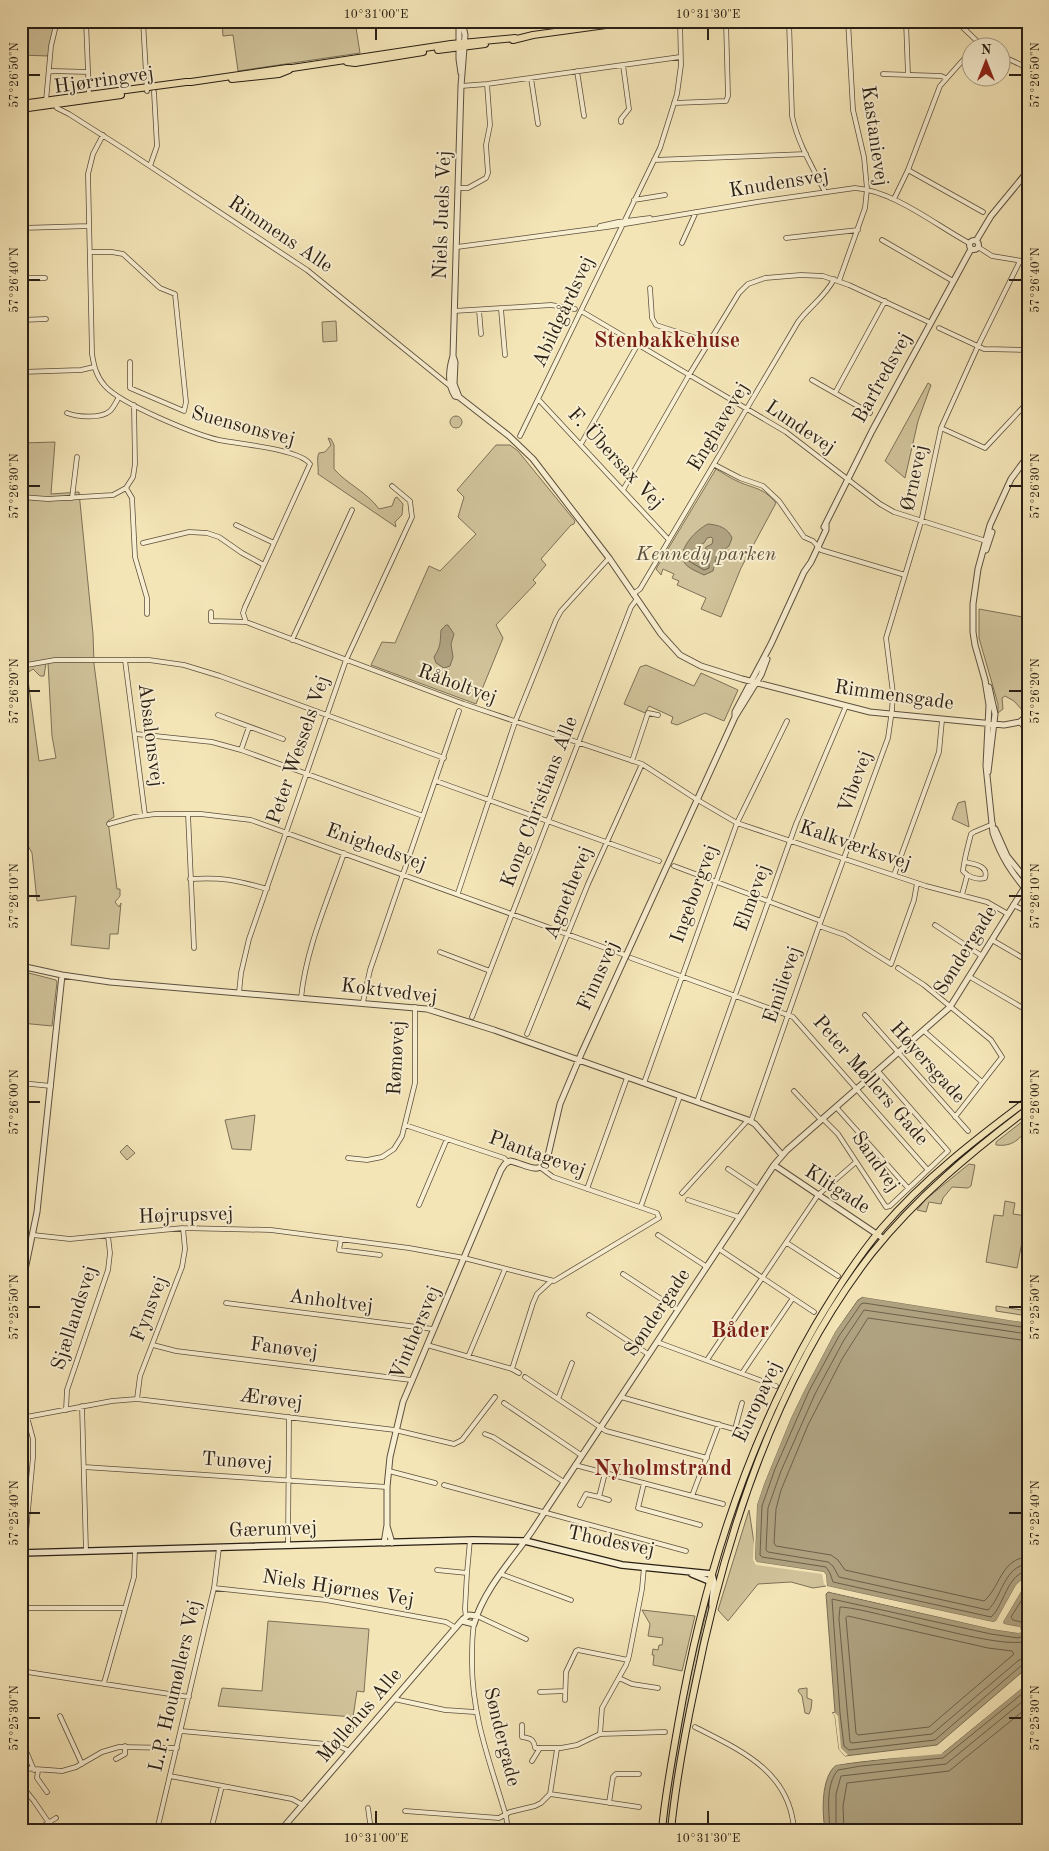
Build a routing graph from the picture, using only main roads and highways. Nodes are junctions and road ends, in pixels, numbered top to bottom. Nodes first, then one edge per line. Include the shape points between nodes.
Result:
1 (635, 21) edge
2 (46, 103) junction
3 (21, 104) edge
4 (21, 109) edge
5 (1028, 1100) edge
6 (1028, 1109) edge
7 (525, 1541) joint
8 (23, 1553) edge
9 (713, 1581) junction
10 (662, 1830) edge
11 (671, 1830) edge

1 - 2 main road, Hjørringvej via 355,63 341,61 292,68 256,78 186,82 150,90
2 - 3 main road, Hjørringvej
2 - 4 main road, Hjørringvej
5 - 9 main road, Europavej via 970,1144 916,1192 877,1234 842,1281 780,1391 746,1470
6 - 9 main road, Europavej via 923,1196 853,1279 827,1321 768,1436
7 - 8 main road, Gærumvej
7 - 9 main road, Thodesvej via 610,1562 690,1573
9 - 10 main road, Europavej via 683,1700
9 - 11 main road, Europavej via 712,1609 686,1727

